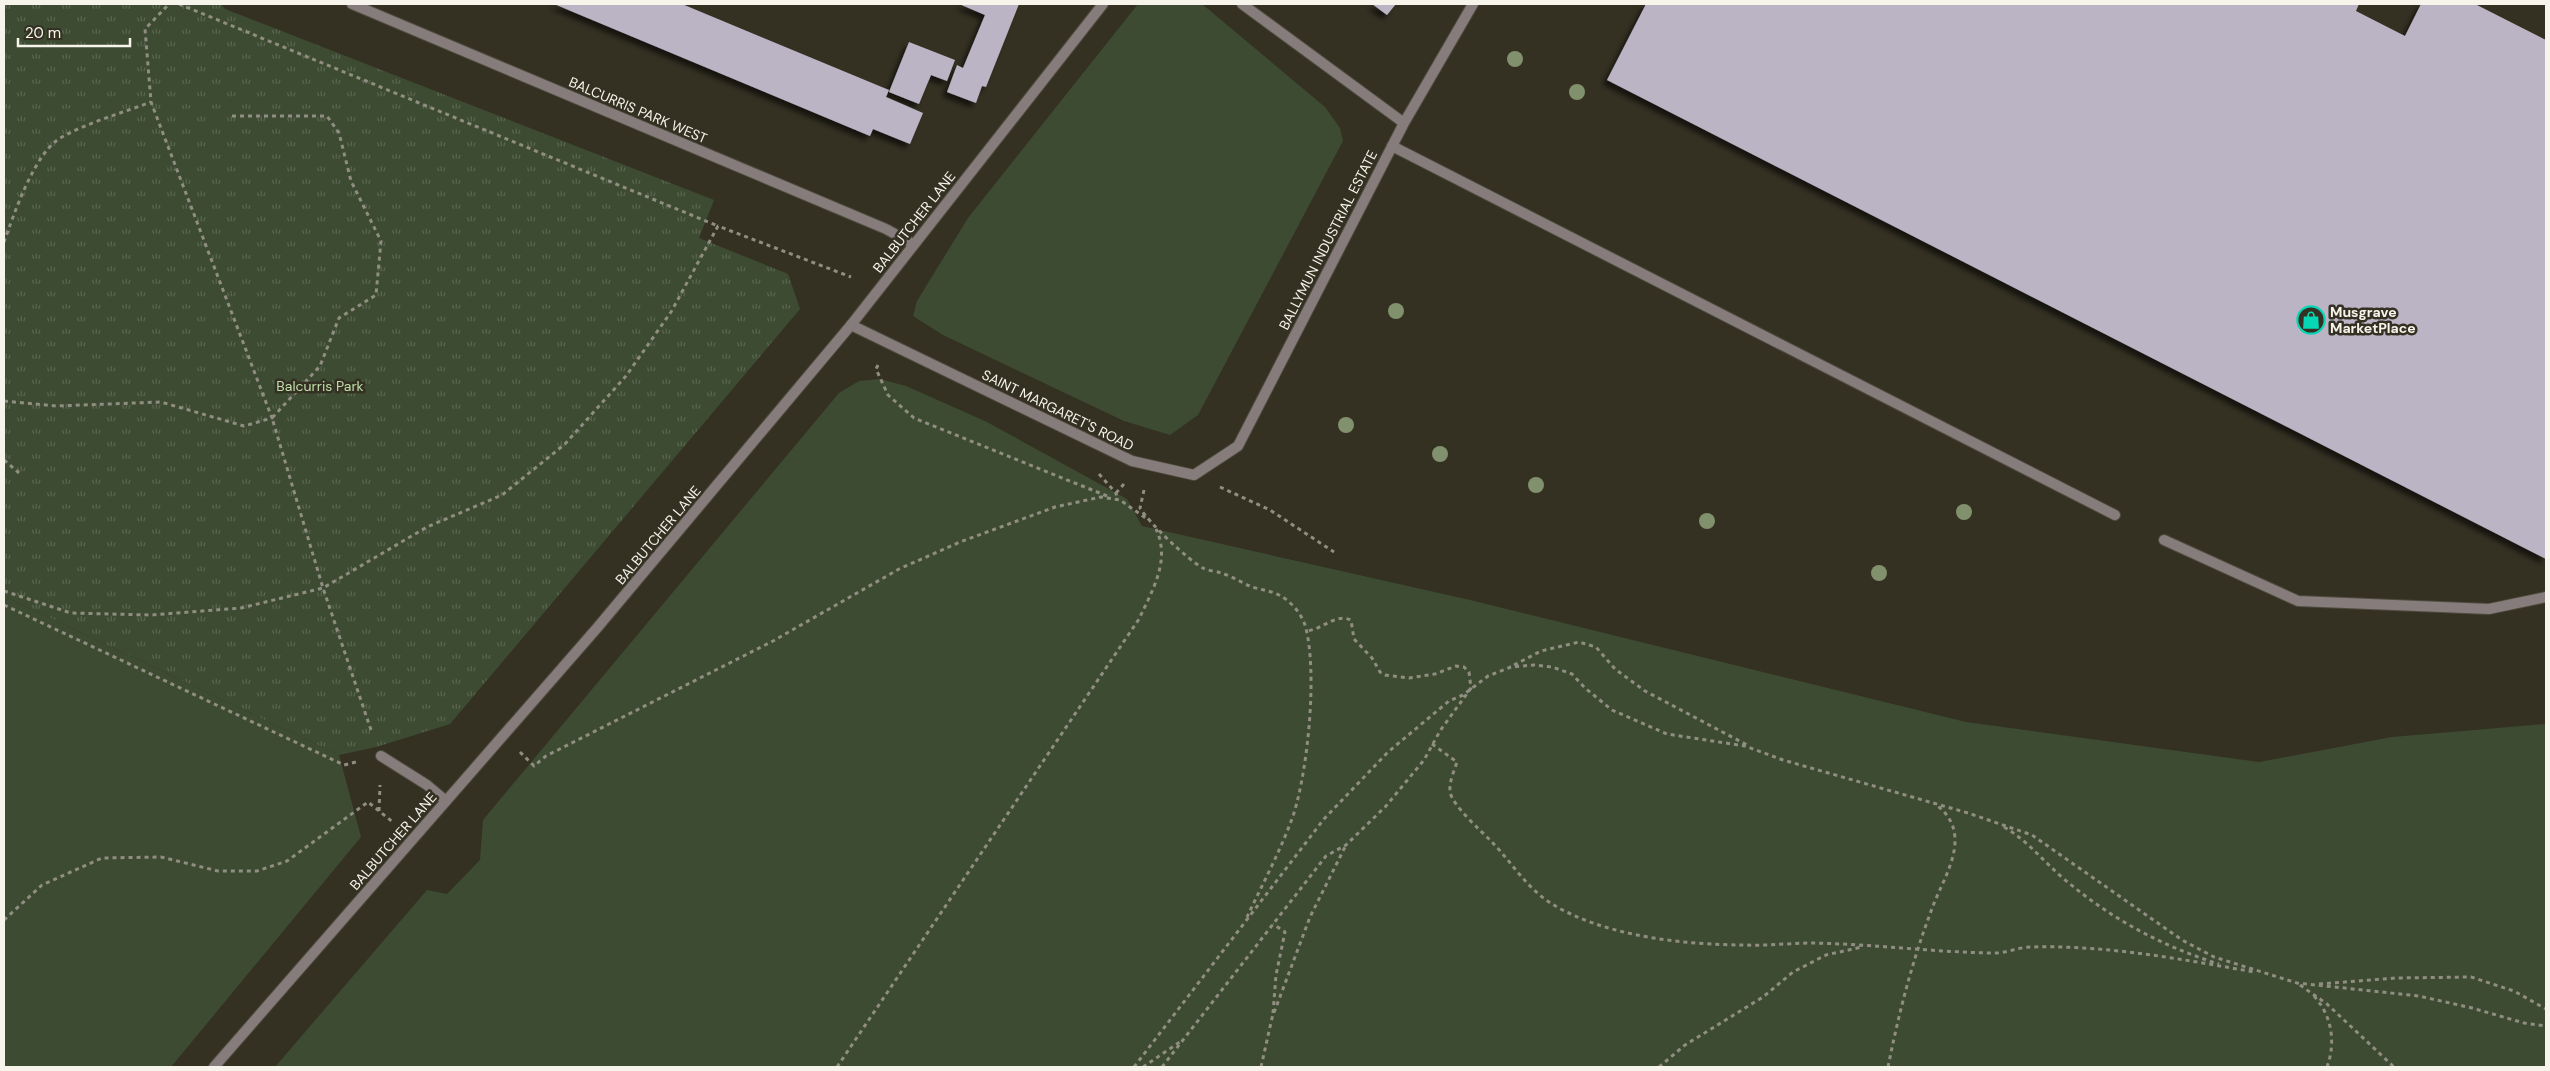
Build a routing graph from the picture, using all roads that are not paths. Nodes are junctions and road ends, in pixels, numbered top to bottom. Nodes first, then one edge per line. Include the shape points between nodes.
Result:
1 (352, 4) edge
2 (1103, 4) edge
3 (1242, 4) edge
4 (1473, 4) edge
5 (1404, 123) junction
6 (1392, 146) junction
7 (913, 244) junction
8 (851, 325) junction
9 (1194, 475) joint
10 (2115, 516) dead end
11 (2164, 540) dead end
12 (2546, 597) edge
13 (381, 756) road end
14 (446, 801) junction
15 (214, 1067) edge

1 - 7 street, BALCURRIS PARK WEST via 886,229
2 - 7 street, BALBUTCHER LANE
3 - 5 street
4 - 5 street, BALLYMUN INDUSTRIAL ESTATE
5 - 6 street, BALLYMUN INDUSTRIAL ESTATE
6 - 9 street, BALLYMUN INDUSTRIAL ESTATE via 1238,446
6 - 10 street
7 - 8 street, BALBUTCHER LANE
8 - 9 street, SAINT MARGARET'S ROAD via 1132,461
8 - 14 street, BALBUTCHER LANE via 597,628
11 - 12 street via 2298,601 2489,609
13 - 14 street
14 - 15 street, BALBUTCHER LANE

